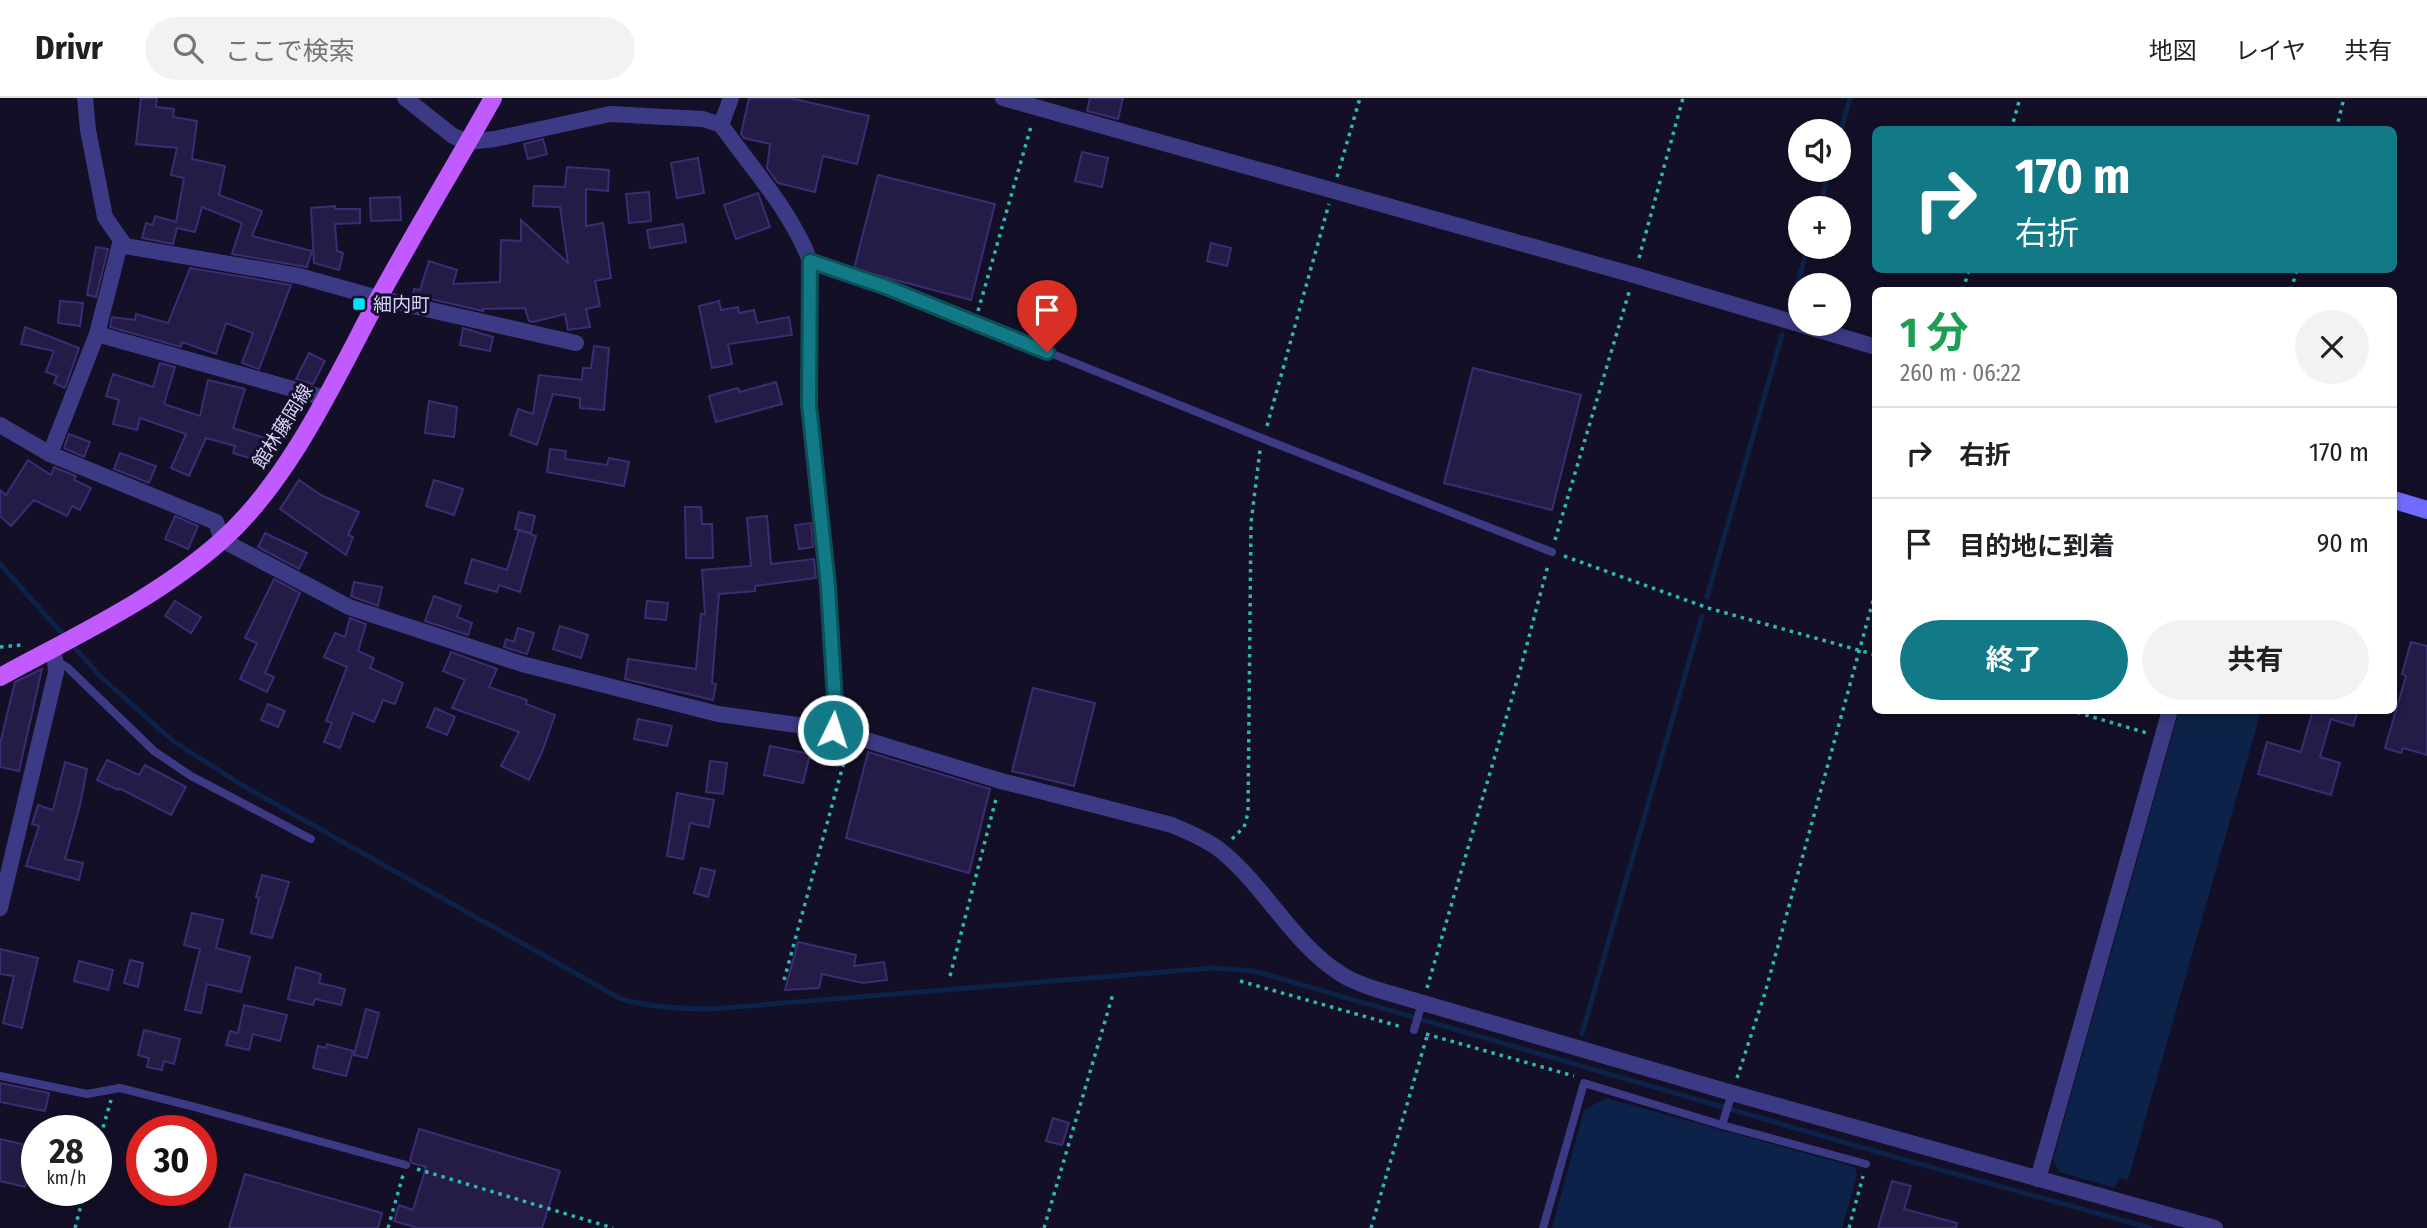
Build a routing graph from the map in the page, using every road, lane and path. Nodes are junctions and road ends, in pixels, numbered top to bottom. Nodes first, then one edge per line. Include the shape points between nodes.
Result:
1 (85, 98) edge
2 (405, 98) edge
3 (493, 98) edge
4 (731, 98) edge
5 (1003, 98) edge
6 (1360, 98) edge
7 (1683, 98) edge
8 (2020, 98) edge
9 (2344, 98) edge
10 (1038, 103) edge
11 (721, 125) junction
12 (2012, 126) edge
13 (2337, 126) edge
14 (468, 142) junction
15 (1333, 191) junction
16 (121, 240) junction
17 (810, 261) junction
18 (1634, 275) junction
19 (378, 298) junction
20 (975, 322) junction
21 (97, 334) junction
22 (576, 343) dead end
23 (1872, 346) edge
24 (325, 398) junction
25 (0, 425) edge
26 (1264, 439) junction
27 (50, 454) junction
28 (2397, 501) edge
29 (2427, 510) edge
30 (222, 540) junction
31 (1552, 552) junction
32 (1872, 604) edge
33 (1859, 650) junction
34 (1872, 654) edge
35 (53, 655) junction
36 (0, 677) edge
37 (2083, 714) edge
38 (2168, 714) edge
39 (833, 730) junction
40 (851, 736) junction
41 (2162, 737) junction
42 (1001, 781) junction
43 (311, 839) dead end
44 (1219, 849) junction
45 (1, 903) edge
46 (950, 976) dead end
47 (784, 980) dead end
48 (1240, 981) dead end
49 (1114, 994) dead end
50 (1421, 1006) junction
51 (1415, 1028) junction
52 (1427, 1034) junction
53 (0, 1076) edge
54 (1584, 1083) junction
55 (114, 1089) junction
56 (1731, 1097) junction
57 (107, 1115) edge
58 (1723, 1122) junction
59 (1866, 1164) joint
60 (406, 1166) junction
61 (2038, 1179) junction
62 (81, 1206) edge
63 (75, 1228) edge
64 (388, 1228) edge
65 (612, 1228) edge
66 (1044, 1228) edge
67 (1371, 1228) edge
68 (1543, 1228) edge
69 (1849, 1228) edge
70 (2215, 1228) edge

1 - 16 street via 105,217
2 - 14 street via 453,136
3 - 14 main road, 館林藤岡線
4 - 11 street
5 - 10 street
6 - 15 path
7 - 18 path
8 - 12 path
9 - 13 path
10 - 15 street
10 - 20 path
11 - 14 street via 704,119 610,114
11 - 17 street via 791,222
14 - 19 main road, 館林藤岡線
15 - 18 street
15 - 26 path
16 - 19 street via 125,246 267,269
16 - 21 street
17 - 20 lane
17 - 39 street via 809,405 832,634
18 - 23 street
18 - 31 path
19 - 22 street
19 - 24 main road, 館林藤岡線
20 - 26 lane
21 - 24 street
21 - 27 street
24 - 30 main road, 館林藤岡線 via 283,466
25 - 27 street
26 - 31 lane
26 - 44 path via 1251,523 1248,813 1244,827
27 - 30 street via 216,522
28 - 29 street
30 - 35 main road, 館林藤岡線 via 144,598
30 - 39 street via 349,607 523,664 718,715
31 - 33 path via 1708,608
31 - 50 path
32 - 33 path
33 - 34 path
33 - 56 path via 1765,993
35 - 36 main road, 館林藤岡線
35 - 43 lane via 154,751 191,776
35 - 45 street via 56,672
37 - 41 path
38 - 41 street
39 - 40 street
40 - 42 street
40 - 47 path
41 - 61 street
42 - 44 street via 1172,825
42 - 46 path
44 - 50 street via 1321,960 1357,983
48 - 51 path
49 - 66 path
50 - 51 lane
50 - 56 street
51 - 52 path
52 - 54 path via 1576,1076
52 - 67 path
53 - 55 lane via 87,1094
54 - 58 lane
54 - 68 lane
55 - 57 path
55 - 60 lane
56 - 58 lane
56 - 61 street
58 - 59 lane
59 - 69 path
60 - 64 path
60 - 65 path
61 - 70 street
62 - 63 path

